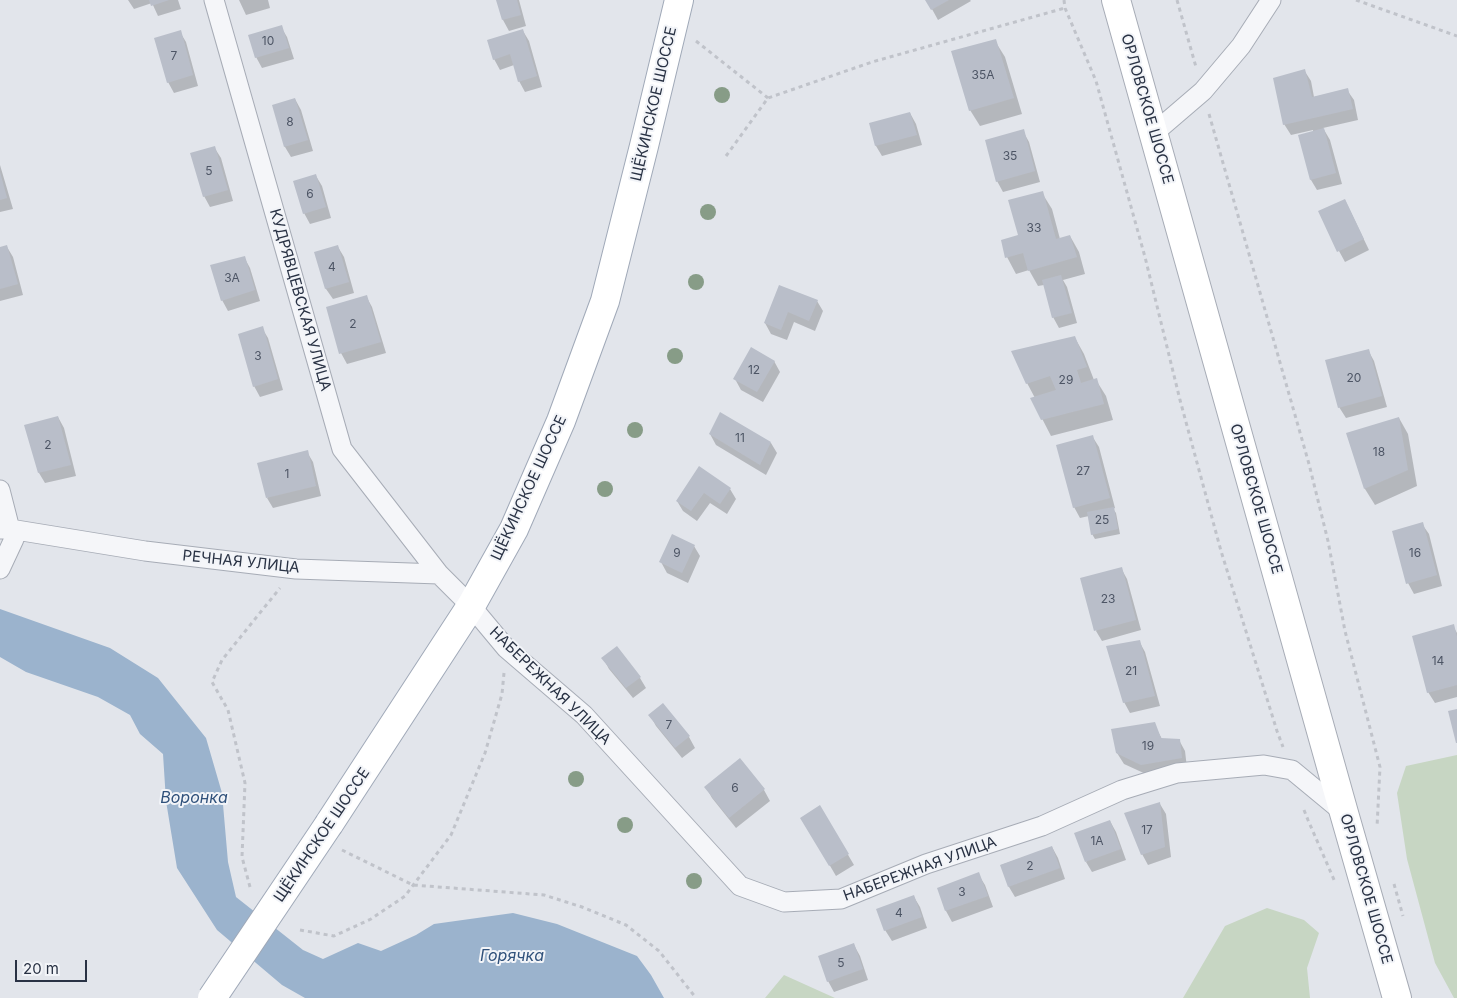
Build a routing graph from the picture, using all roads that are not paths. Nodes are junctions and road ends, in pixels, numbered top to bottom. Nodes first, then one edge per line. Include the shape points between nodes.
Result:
1 (214, 0) edge
2 (679, 0) edge
3 (1116, 0) edge
4 (1271, 0) edge
5 (1154, 133) junction
6 (0, 490) edge
7 (5, 529) edge
8 (0, 569) edge
9 (439, 574) junction
10 (471, 606) junction
11 (1344, 813) junction
12 (212, 998) edge
13 (1397, 998) edge

1 - 9 street, КУДРЯВЦЕВСКАЯ УЛИЦА via 342,449
2 - 10 main road, ЩЁКИНСКОЕ ШОССЕ via 605,301 561,421 514,529
3 - 5 main road, ОРЛОВСКОЕ ШОССЕ
4 - 5 street via 1241,46 1203,91
5 - 11 main road, ОРЛОВСКОЕ ШОССЕ
6 - 7 street
7 - 8 street via 14,539
7 - 9 street, РЕЧНАЯ УЛИЦА via 145,551 296,569
9 - 10 street
10 - 11 street, НАБЕРЕЖНАЯ УЛИЦА via 506,648 584,715 740,886 784,902 841,899 926,864 1042,826 1122,790 1178,773 1264,765 1292,770
10 - 12 main road, ЩЁКИНСКОЕ ШОССЕ, bridge via 334,836
11 - 13 main road, ОРЛОВСКОЕ ШОССЕ

